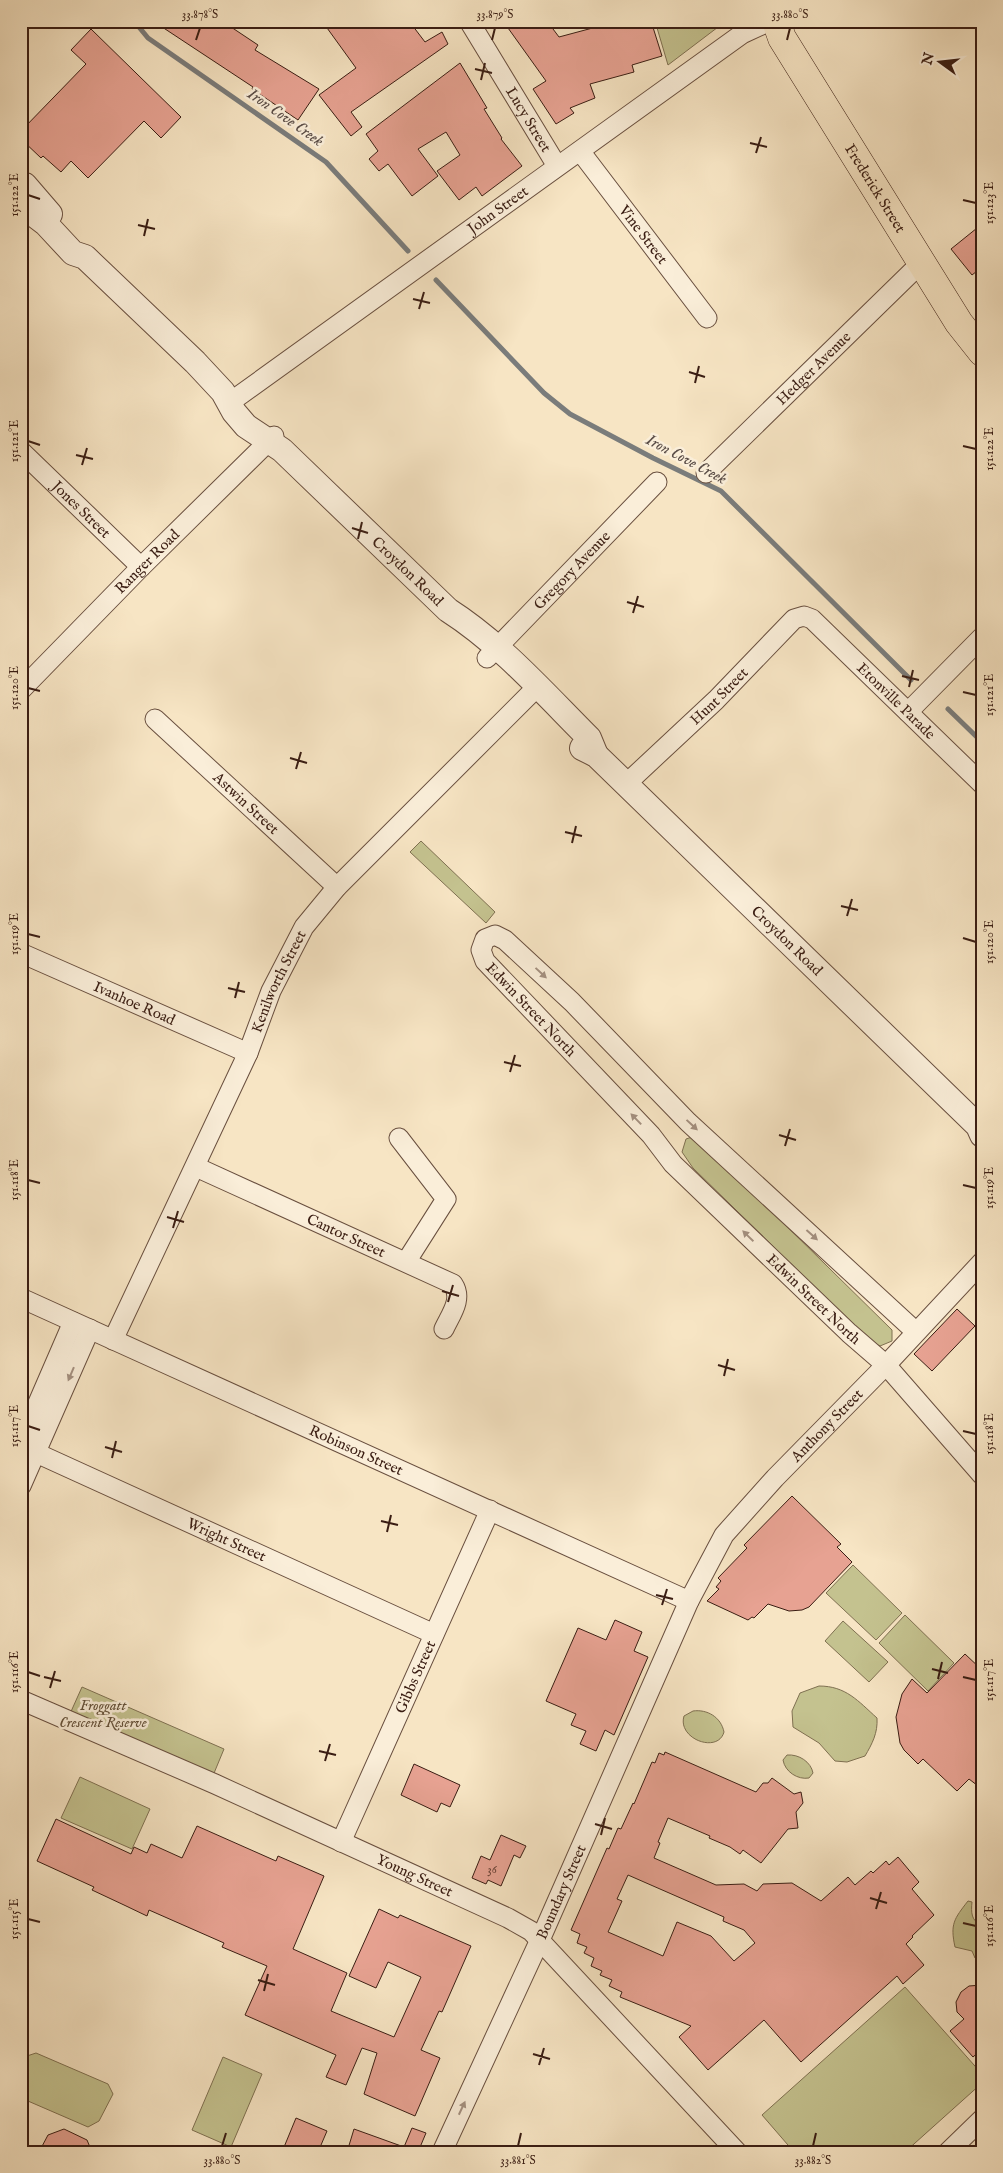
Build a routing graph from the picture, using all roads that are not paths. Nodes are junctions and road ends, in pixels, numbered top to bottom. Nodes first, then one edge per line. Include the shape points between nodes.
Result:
1 (469, 21) edge
2 (770, 21) edge
3 (776, 21) edge
4 (580, 151) junction
5 (557, 166) junction
6 (22, 191) edge
7 (921, 263) junction
8 (707, 318) dead end
9 (982, 352) edge
10 (229, 398) junction
11 (275, 443) junction
12 (21, 451) edge
13 (706, 473) dead end
14 (657, 482) dead end
15 (141, 567) junction
16 (812, 619) joint
17 (982, 637) edge
18 (493, 653) junction
19 (21, 690) edge
20 (532, 692) junction
21 (908, 712) junction
22 (155, 719) dead end
23 (626, 784) junction
24 (982, 784) edge
25 (337, 887) junction
26 (21, 953) edge
27 (248, 1053) junction
28 (980, 1130) edge
29 (399, 1138) dead end
30 (196, 1168) junction
31 (406, 1262) junction
32 (982, 1262) edge
33 (21, 1298) edge
34 (82, 1325) junction
35 (444, 1329) dead end
36 (915, 1331) junction
37 (113, 1340) junction
38 (886, 1365) junction
39 (26, 1447) edge
40 (982, 1475) edge
41 (21, 1486) edge
42 (490, 1510) junction
43 (689, 1601) junction
44 (434, 1634) junction
45 (21, 1700) edge
46 (341, 1842) junction
47 (540, 1940) junction
48 (982, 2119) edge
49 (442, 2152) edge
50 (736, 2152) edge
51 (948, 2152) edge

1 - 5 street, Lucy Street
2 - 4 street, John Street via 742,34
3 - 7 main road, Frederick Street via 782,38
4 - 5 street, John Street
4 - 8 street, Vine Street
5 - 10 street, John Street
6 - 10 street, Croydon Road via 73,253 85,257
7 - 9 main road, Frederick Street via 959,323
7 - 13 street, Hedger Avenue
10 - 11 street, Croydon Road via 246,426
11 - 15 street, Ranger Road
11 - 18 street, Croydon Road via 448,610 466,638
12 - 15 street, Jones Street
14 - 18 street, Gregory Avenue
15 - 19 street, Ranger Road
16 - 21 street, Etonville Parade
16 - 23 street, Hunt Street via 804,616 794,619 716,700
17 - 21 street
18 - 20 street, Croydon Road
20 - 23 street, Croydon Road via 580,747 596,755
20 - 25 street, Kenilworth Street
21 - 24 street, Etonville Parade
22 - 25 street, Astwin Street
23 - 28 street, Croydon Road
25 - 27 street, Kenilworth Street via 304,927 271,991
26 - 27 street, Ivanhoe Road
27 - 30 street, Kenilworth Street
29 - 31 street via 446,1199
30 - 31 street, Cantor Street
30 - 37 street, Kenilworth Street
31 - 35 street, Cantor Street via 453,1284 457,1290 458,1301
32 - 36 street, Anthony Street
33 - 34 street, Robinson Street
34 - 37 street, Robinson Street
34 - 39 street
36 - 38 street, Anthony Street
38 -> 36 street, Edwin Street North via 673,1164 651,1135 485,961 480,950 485,939 495,935 506,940 572,1002 688,1122
37 - 42 street, Robinson Street
38 - 40 street, Edwin Street North
38 - 43 street, Anthony Street via 724,1535
39 - 41 street
39 - 44 street, Wright Street
42 - 43 street, Robinson Street
42 - 44 street, Gibbs Street
43 - 47 street, Boundary Street
44 - 46 street, Gibbs Street
45 - 46 street, Young Street
46 - 47 street, Young Street via 508,1918
49 -> 47 street, Boundary Street
47 - 50 street, Young Street
48 - 51 street

